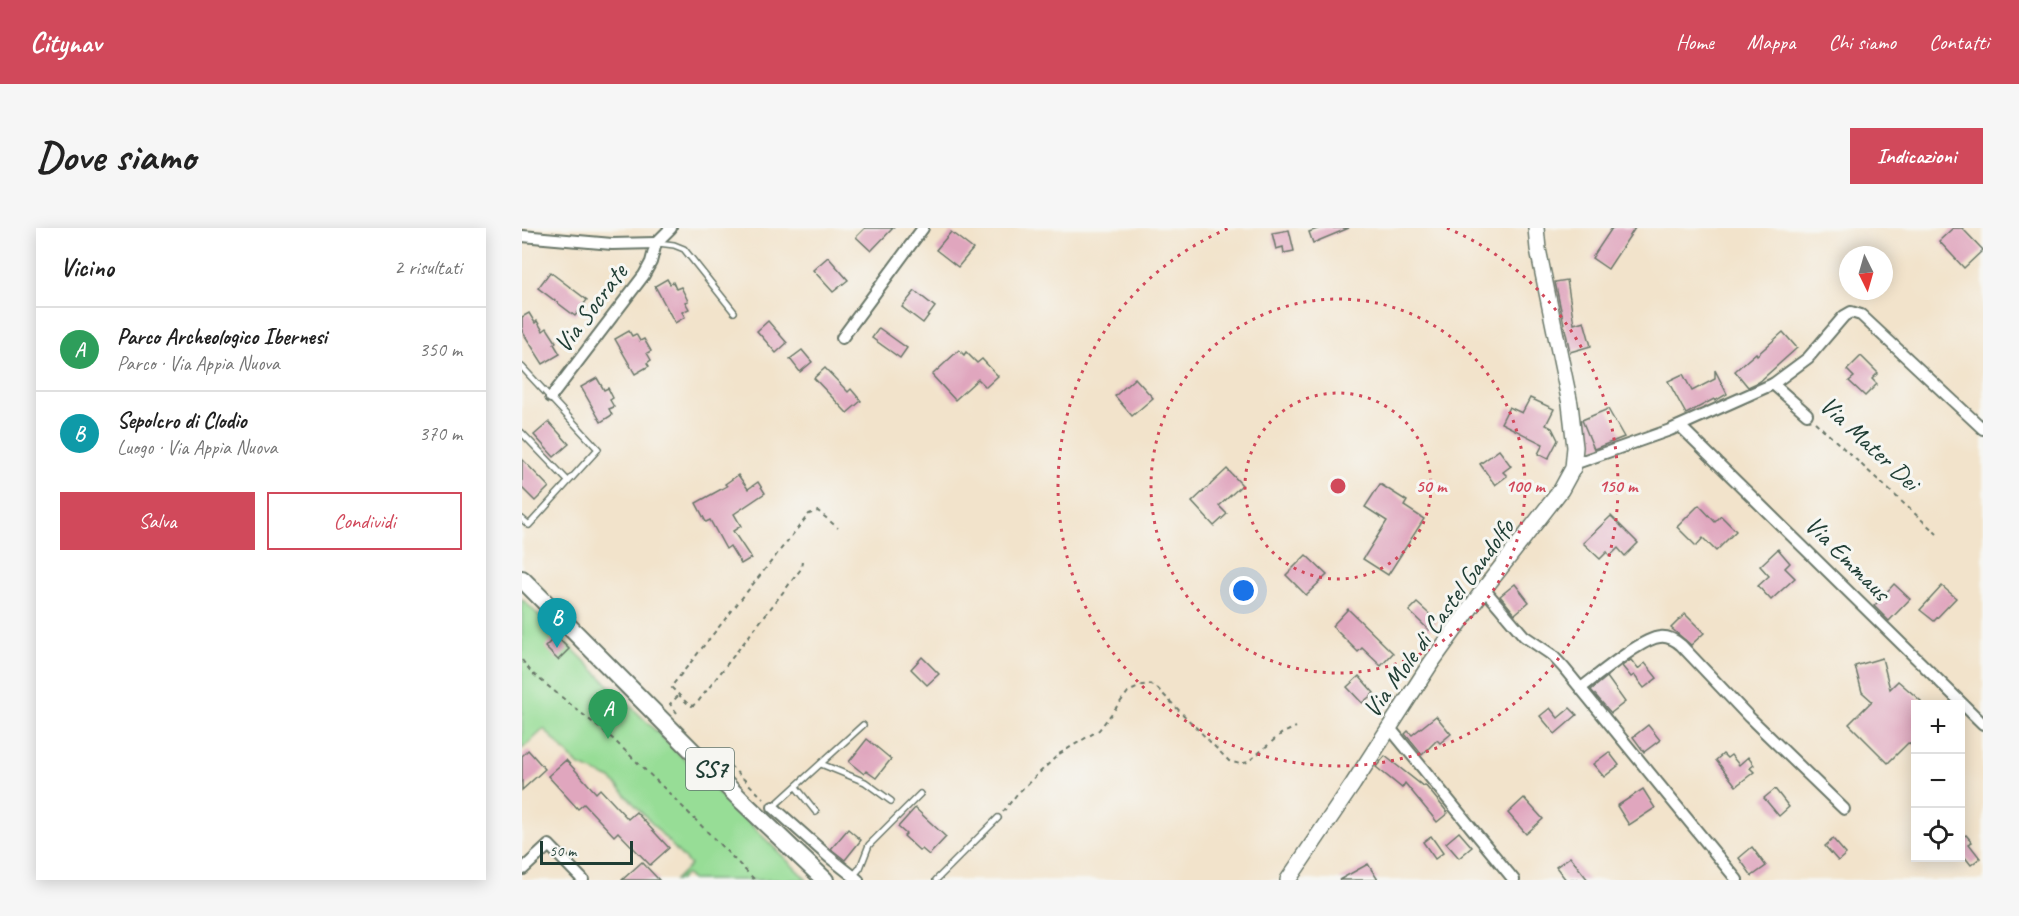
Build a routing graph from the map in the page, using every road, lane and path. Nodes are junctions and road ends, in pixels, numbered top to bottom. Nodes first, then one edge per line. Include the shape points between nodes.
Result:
1 (671, 228) edge
2 (922, 228) edge
3 (1536, 228) edge
4 (522, 236) edge
5 (656, 243) junction
6 (734, 312) dead end
7 (842, 338) dead end
8 (522, 367) edge
9 (1773, 384) junction
10 (551, 397) junction
11 (1807, 414) joint
12 (1680, 426) junction
13 (1983, 429) edge
14 (522, 433) edge
15 (1574, 464) junction
16 (568, 481) junction
17 (522, 519) edge
18 (838, 528) dead end
19 (1937, 534) dead end
20 (802, 561) dead end
21 (522, 579) edge
22 (1484, 589) junction
23 (522, 660) edge
24 (1581, 688) junction
25 (679, 695) junction
26 (680, 717) dead end
27 (1983, 724) edge
28 (863, 725) dead end
29 (1296, 727) dead end
30 (1389, 727) junction
31 (713, 750) dead end
32 (821, 764) junction
33 (796, 788) junction
34 (920, 794) dead end
35 (891, 801) dead end
36 (773, 807) junction
37 (1844, 809) dead end
38 (816, 812) dead end
39 (998, 818) joint
40 (523, 869) edge
41 (855, 878) edge
42 (583, 880) edge
43 (755, 880) edge
44 (825, 880) edge
45 (936, 880) edge
46 (1288, 880) edge
47 (1514, 880) edge
48 (1737, 880) edge

1 - 5 street
2 - 7 street
3 - 15 street, Via Mole di Castel Gandolfo via 1570,404
4 - 5 street via 612,244
5 - 6 lane via 684,249
5 - 10 street, Via Socrate via 644,275
8 - 10 lane
9 - 11 street, Via Mater Dei
9 - 12 street
9 - 13 street via 1808,358 1844,316 1854,312
10 - 16 lane via 598,449
11 - 19 path, Via Mater Dei
12 - 15 street
12 - 27 street, Via Emmaus
14 - 16 lane
15 - 22 street, Via Mole di Castel Gandolfo via 1561,490
16 - 17 lane via 529,525
18 - 25 path via 818,511 809,514 671,687
20 - 25 path via 801,569 697,703 687,704
21 - 44 main road, SS7
22 - 24 street via 1524,636 1556,659
22 - 30 street, Via Mole di Castel Gandolfo
23 - 43 path via 613,739
24 - 37 street via 1648,640 1671,638
24 - 48 street
25 - 26 path via 670,704
28 - 32 lane
29 - 39 path via 1281,734 1248,762 1235,764 1156,687 1137,686 1099,730 1059,754
30 - 46 street, Via Mole di Castel Gandolfo
30 - 47 street
31 - 36 path
32 - 33 lane
32 - 35 lane via 865,782
33 - 36 lane
33 - 38 lane
34 - 41 lane via 869,845
36 - 41 street
39 - 45 lane
40 - 42 street via 549,845

